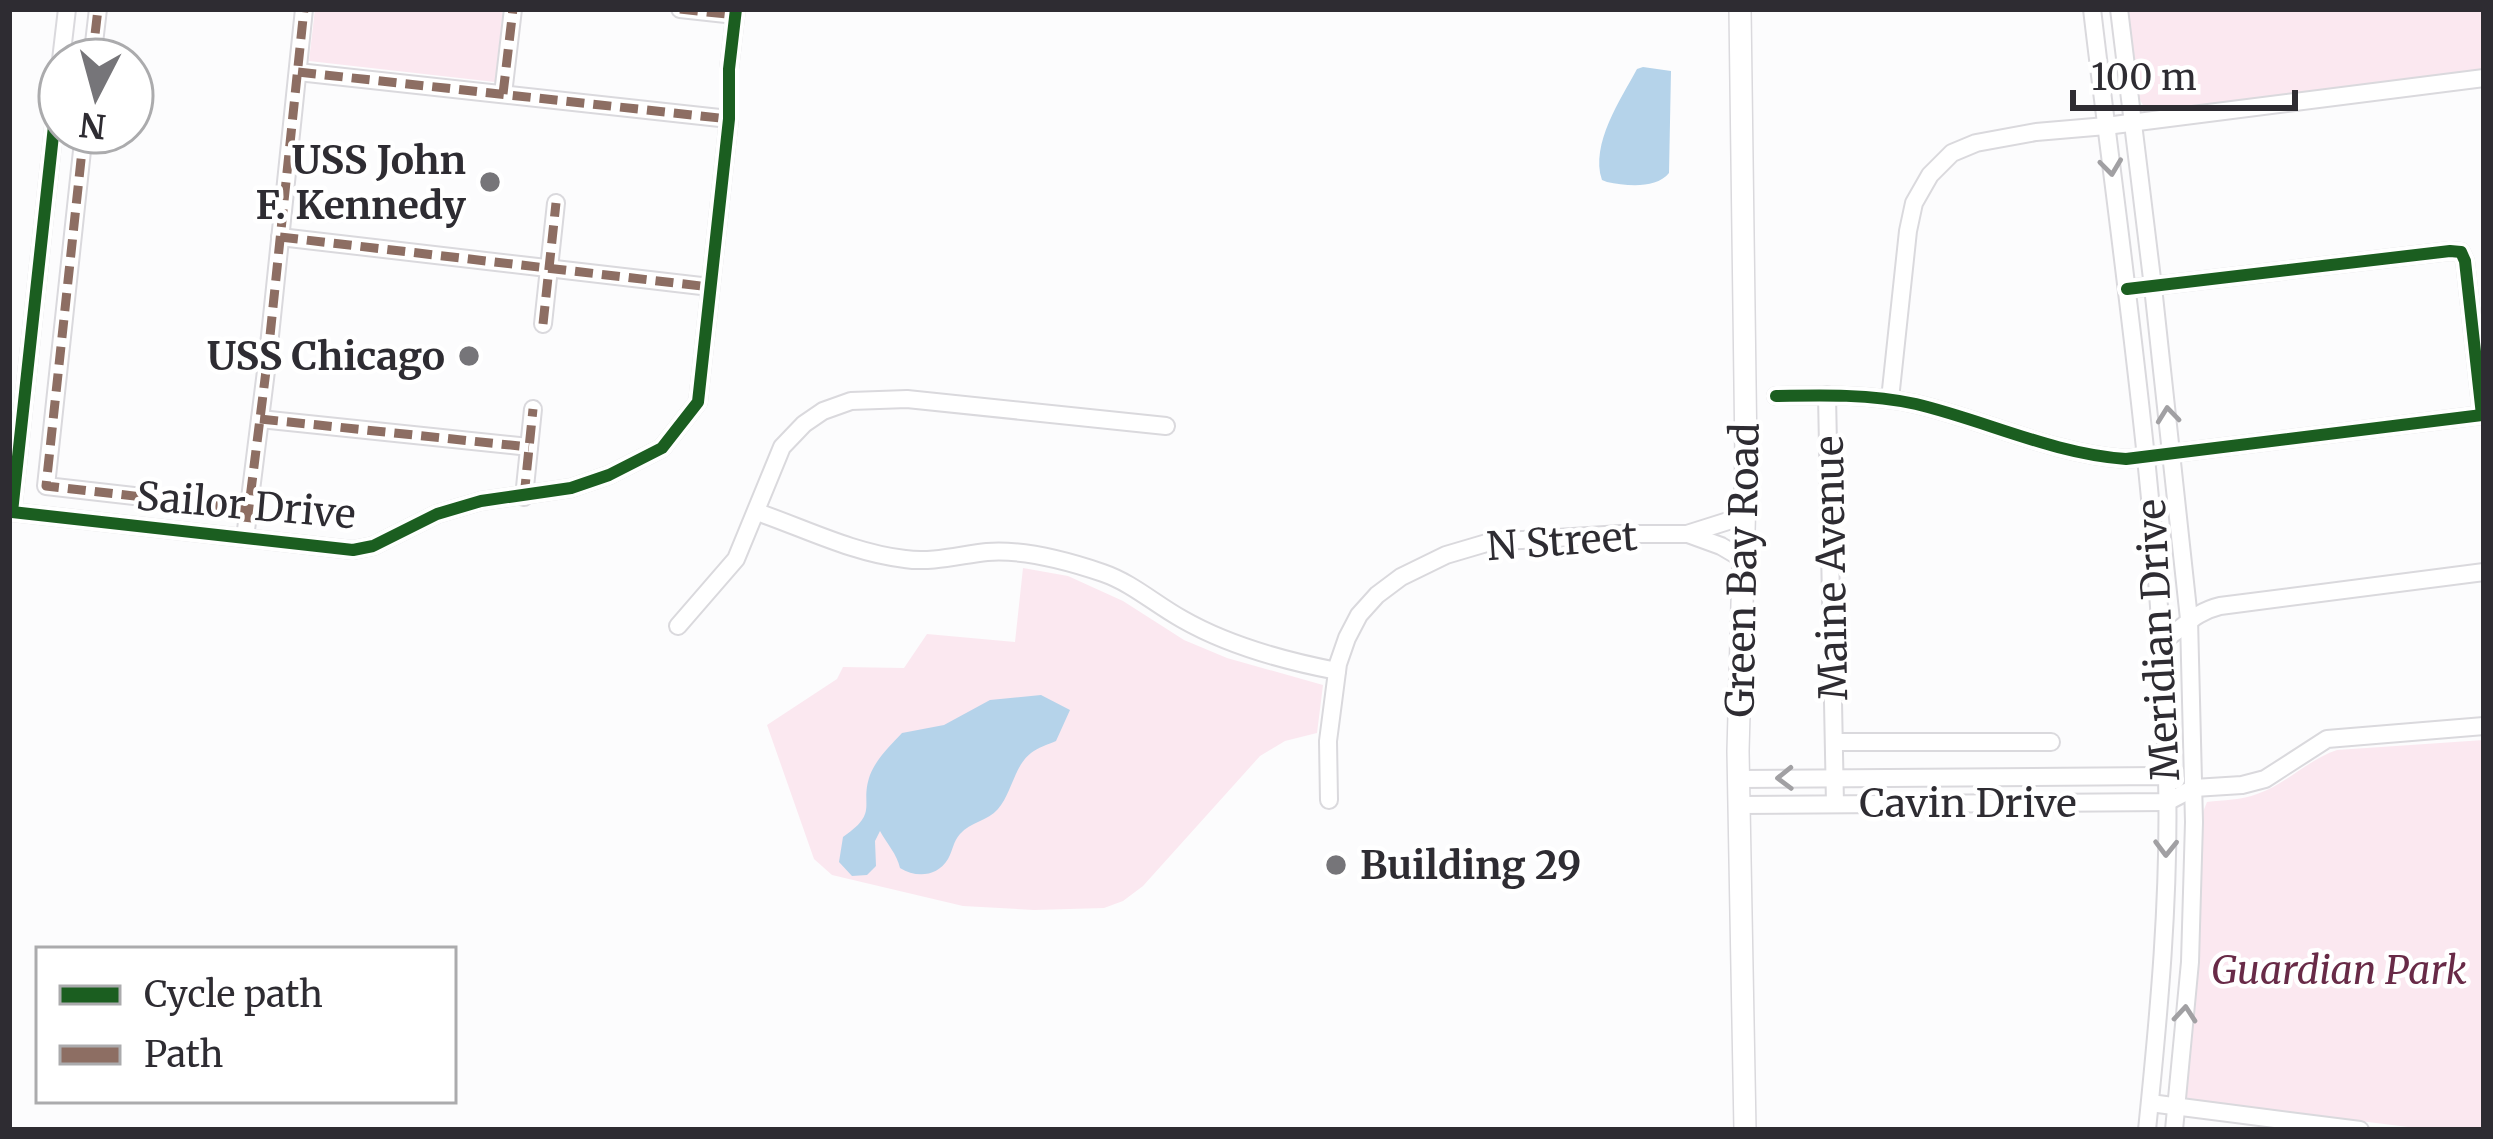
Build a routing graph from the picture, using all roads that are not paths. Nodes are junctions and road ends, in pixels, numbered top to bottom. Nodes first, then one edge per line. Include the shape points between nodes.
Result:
1 (304, 9) edge
2 (512, 9) edge
3 (680, 9) edge
4 (1740, 9) edge
5 (2092, 9) edge
6 (2119, 9) edge
7 (736, 12) edge
8 (298, 72) junction
9 (2484, 78) edge
10 (503, 94) junction
11 (729, 119) junction
12 (2134, 122) junction
13 (2106, 126) junction
14 (51, 156) edge
15 (81, 156) edge
16 (556, 203) dead end
17 (280, 237) junction
18 (549, 268) junction
19 (710, 287) junction
20 (2153, 287) junction
21 (2127, 290) junction
22 (544, 324) dead end
23 (1827, 395) junction
24 (1776, 396) dead end
25 (1890, 399) junction
26 (533, 409) dead end
27 (2482, 416) edge
28 (260, 419) junction
29 (1166, 426) dead end
30 (529, 447) junction
31 (2172, 454) junction
32 (2146, 458) junction
33 (524, 497) junction
34 (248, 509) junction
35 (757, 512) junction
36 (1744, 516) junction
37 (1688, 534) junction
38 (245, 538) junction
39 (1743, 559) junction
40 (2484, 572) edge
41 (2189, 619) junction
42 (678, 626) dead end
43 (2162, 640) junction
44 (1337, 671) junction
45 (2484, 726) edge
46 (1834, 742) junction
47 (2051, 742) dead end
48 (1835, 777) junction
49 (2168, 777) junction
50 (1738, 779) junction
51 (2194, 788) junction
52 (1329, 800) dead end
53 (2168, 802) junction
54 (1835, 804) junction
55 (1739, 805) junction
56 (2150, 1103) junction
57 (2177, 1107) junction
58 (1745, 1130) edge
59 (2147, 1130) edge
60 (2174, 1130) edge
61 (2360, 1130) edge

1 - 8 street
2 - 10 street
3 - 7 street
4 - 36 main road, Green Bay Road
5 - 13 street, Meridian Drive
6 - 12 street, Meridian Drive
7 - 11 street, Sailor Drive
8 - 10 street
8 - 17 street
9 - 12 street
10 - 11 street
11 - 19 street, Sailor Drive
12 - 13 street
12 - 20 street, Meridian Drive
13 -> 21 street, Meridian Drive
13 - 25 street via 1976,143 1937,165 1920,188 1908,231
14 - 38 street, Sailor Drive via 12,512
15 - 34 street via 46,486
16 - 18 street
17 - 18 street
17 - 28 street
18 - 19 street
18 - 22 street
19 - 33 street, Sailor Drive via 698,402 662,448 609,475
20 - 21 street
20 - 27 street via 2461,252
31 -> 20 street, Meridian Drive
21 - 32 street, Meridian Drive
23 - 24 street
23 - 25 street
23 - 46 street, Maine Avenue
25 - 32 street via 2072,452
26 - 30 street
27 - 31 street
28 - 30 street
28 - 34 street
29 - 35 street via 907,399 851,401 814,416 782,447
30 - 33 street
31 - 32 street
31 - 41 street, Meridian Drive
32 - 43 street, Meridian Drive
33 - 38 street, Sailor Drive via 437,514 353,550
34 - 38 street
35 - 42 street via 736,559
35 - 44 street via 900,559 1004,552 1102,572 1197,627
36 - 37 street, N Street
36 - 39 main road, Green Bay Road
37 - 39 street, N Street
37 - 44 street, N Street via 1490,542 1446,554 1377,595 1359,615
39 - 50 main road, Green Bay Road
40 - 41 street via 2220,606
41 - 43 street
41 - 51 street, Meridian Drive
43 - 49 street, Meridian Drive
44 - 52 street, N Street
45 - 51 street, Cavin Drive via 2340,736 2265,779
46 - 47 street, Maine Avenue
46 - 48 street, Maine Avenue
48 - 49 street, Cavin Drive
48 -> 50 street, Cavin Drive
48 - 54 street, Maine Avenue
49 - 51 street, Cavin Drive
49 - 53 street, Meridian Drive
50 - 55 main road, Green Bay Road
51 - 53 street, Cavin Drive
57 -> 51 street, Meridian Drive
53 - 54 street, Cavin Drive
53 -> 56 street, Meridian Drive
54 - 55 street, Cavin Drive
55 - 58 main road, Green Bay Road
56 - 57 street
56 - 59 street, Meridian Drive
57 - 60 street, Meridian Drive
57 - 61 street

